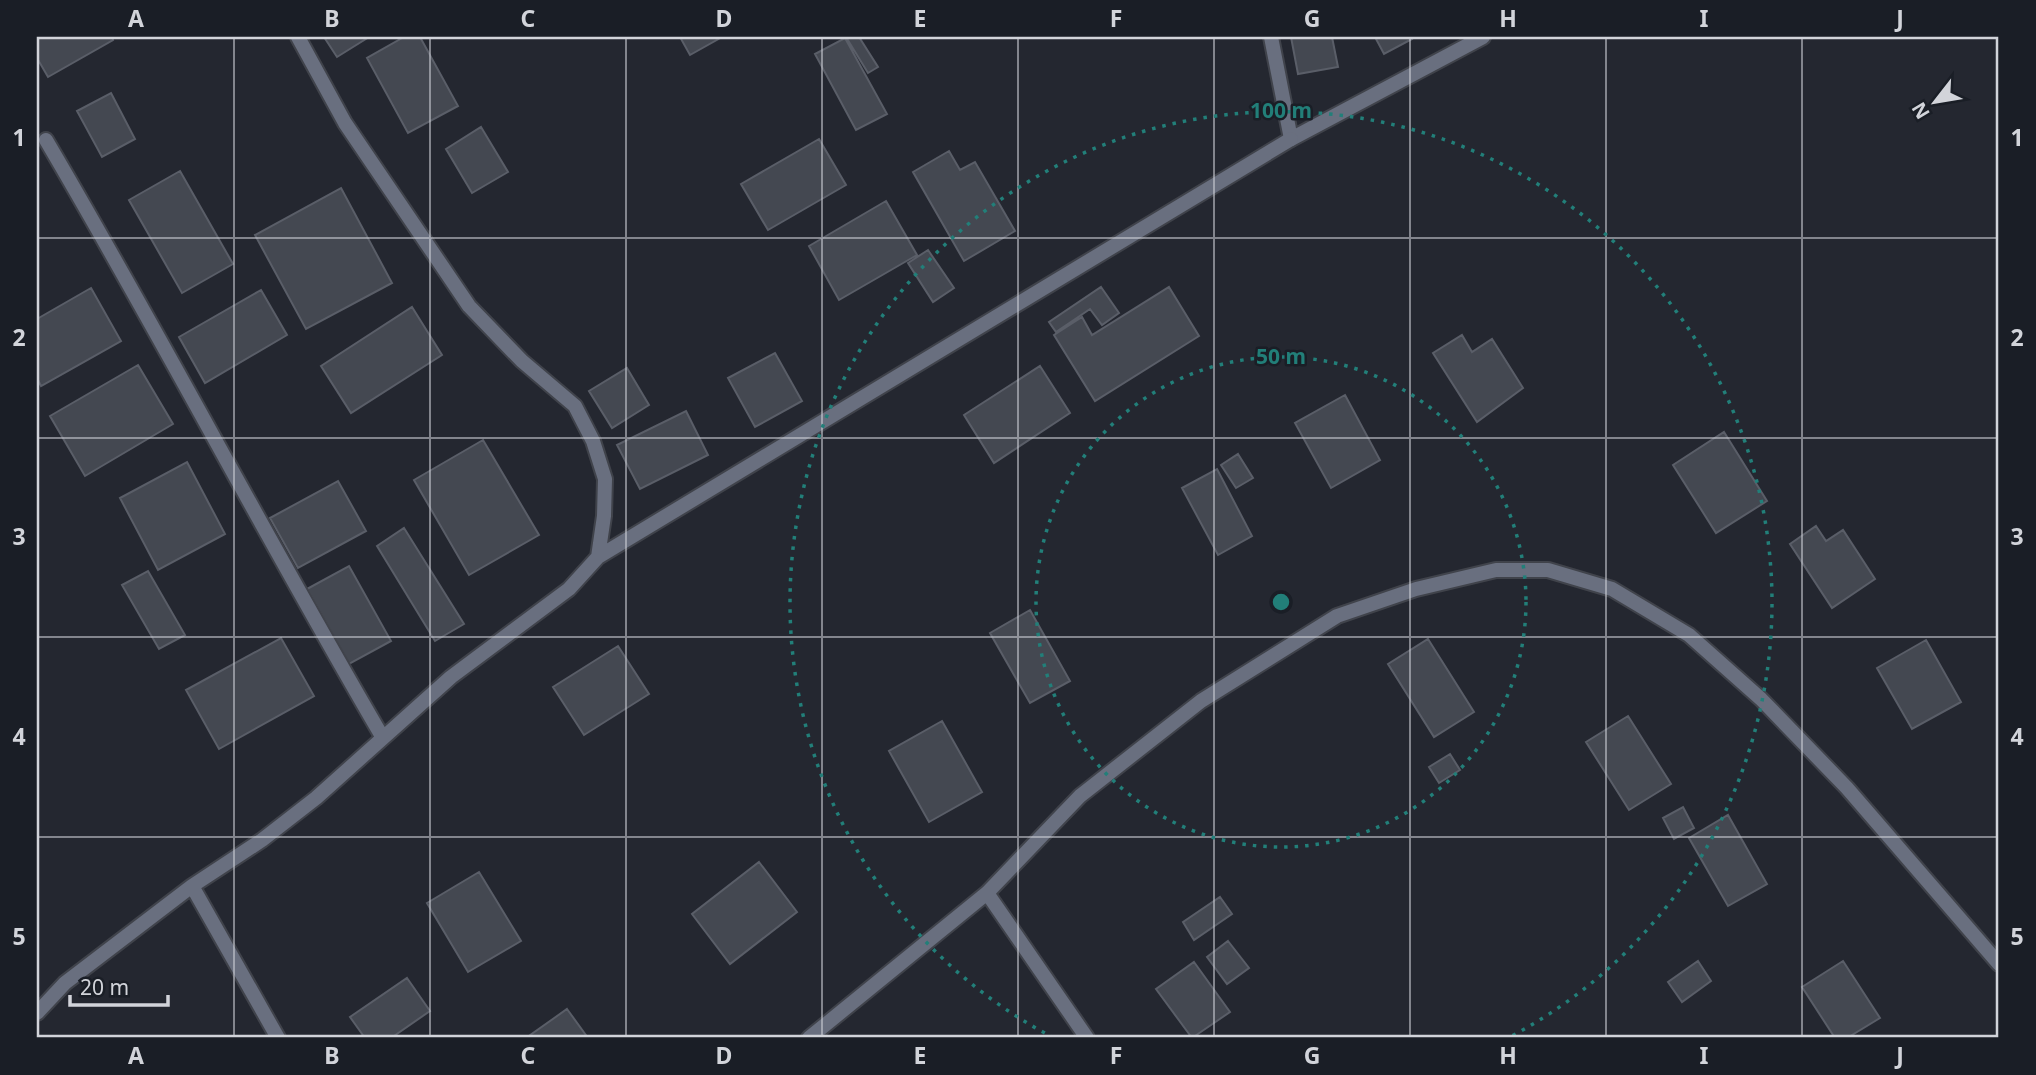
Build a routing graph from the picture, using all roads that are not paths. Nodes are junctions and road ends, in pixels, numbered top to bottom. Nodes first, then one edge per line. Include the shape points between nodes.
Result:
1 (298, 37) edge
2 (1271, 37) edge
3 (1483, 37) edge
4 (46, 139) dead end
5 (1291, 139) junction
6 (598, 557) junction
7 (383, 738) junction
8 (192, 886) junction
9 (987, 894) junction
10 (1999, 964) edge
11 (37, 1013) edge
12 (278, 1038) edge
13 (809, 1038) edge
14 (1087, 1038) edge

1 - 6 street via 345,123 469,306 522,361 575,406 605,479
2 - 5 street
3 - 5 street
4 - 7 street
5 - 6 street
6 - 7 street via 569,589 451,677
7 - 8 street via 273,832
8 - 11 street via 65,983
8 - 12 street
9 - 10 street via 1080,796 1201,701 1337,616 1416,589 1496,570 1548,570 1612,589 1689,635 1761,699 1847,788
9 - 13 street
9 - 14 street

